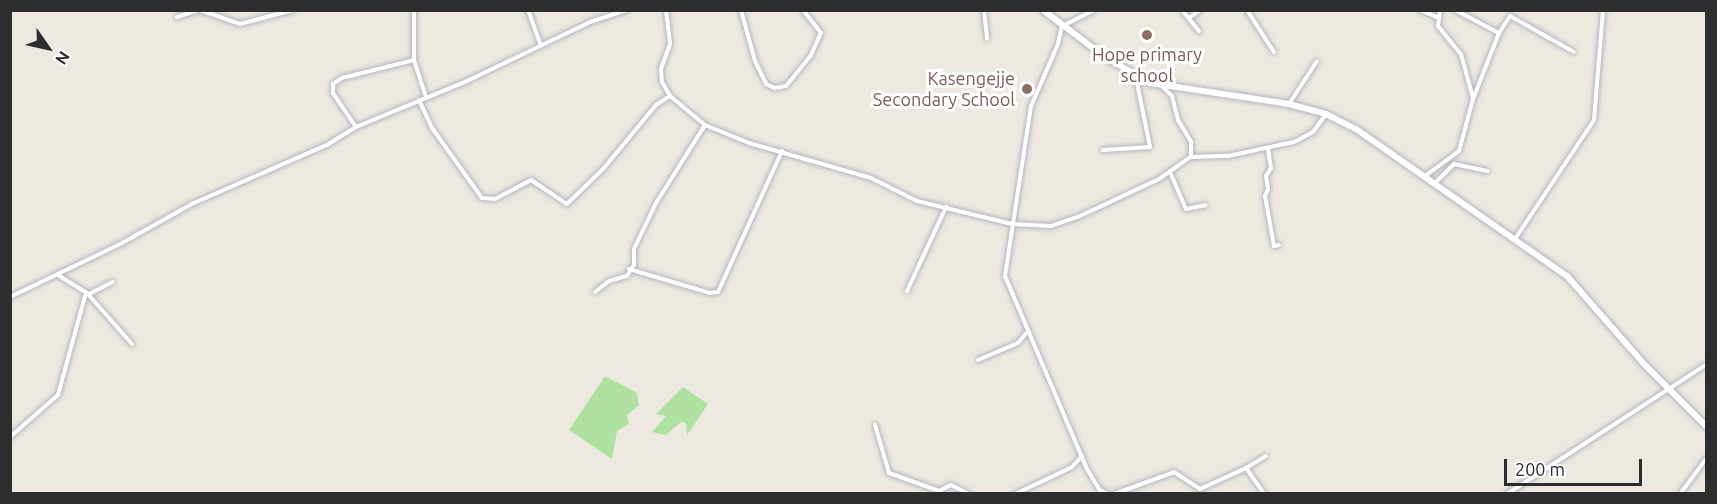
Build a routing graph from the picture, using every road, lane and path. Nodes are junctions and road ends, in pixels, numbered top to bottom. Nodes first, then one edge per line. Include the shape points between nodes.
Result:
1 (200, 10) edge
2 (293, 10) edge
3 (414, 10) edge
4 (528, 10) edge
5 (666, 10) edge
6 (741, 10) edge
7 (803, 10) edge
8 (984, 10) edge
9 (1043, 10) edge
10 (1094, 10) edge
11 (1182, 10) edge
12 (1200, 10) edge
13 (1247, 10) edge
14 (1420, 10) edge
15 (1440, 10) edge
16 (1455, 10) edge
17 (1603, 10) edge
18 (624, 11) edge
19 (177, 17) dead end
20 (1190, 18) junction
21 (1439, 18) junction
22 (1062, 26) junction
23 (1199, 30) dead end
24 (1499, 33) junction
25 (987, 39) dead end
26 (540, 46) junction
27 (1274, 52) dead end
28 (1574, 52) dead end
29 (414, 60) junction
30 (1317, 62) dead end
31 (1136, 78) junction
32 (1162, 87) junction
33 (670, 96) junction
34 (426, 98) junction
35 (1473, 99) junction
36 (419, 100) junction
37 (1289, 104) junction
38 (1326, 114) junction
39 (705, 125) junction
40 (356, 127) junction
41 (1268, 149) junction
42 (1103, 150) dead end
43 (782, 151) junction
44 (1460, 151) junction
45 (1191, 157) junction
46 (1463, 164) junction
47 (1487, 171) dead end
48 (1170, 172) junction
49 (1425, 176) junction
50 (1436, 182) junction
51 (1206, 205) dead end
52 (946, 207) junction
53 (1012, 225) junction
54 (1515, 239) junction
55 (1279, 245) dead end
56 (629, 269) junction
57 (57, 274) junction
58 (113, 282) dead end
59 (907, 291) dead end
60 (595, 292) dead end
61 (87, 293) junction
62 (10, 297) edge
63 (1029, 331) junction
64 (132, 344) dead end
65 (978, 360) dead end
66 (1707, 365) edge
67 (1668, 389) junction
68 (874, 424) dead end
69 (1707, 426) edge
70 (10, 437) edge
71 (1082, 456) junction
72 (1266, 456) dead end
73 (1707, 459) edge
74 (1246, 468) junction
75 (1101, 491) edge
76 (1199, 491) edge
77 (969, 494) edge
78 (1015, 494) edge
79 (1108, 494) edge
80 (1114, 494) edge
81 (1264, 494) edge
82 (1507, 494) edge
83 (1680, 494) edge

1 - 2 street via 240,24
1 - 19 street
3 - 29 street
4 - 26 street
5 - 33 street via 670,44 661,69 662,82
6 - 7 street via 754,61 766,84 775,88 786,86 811,55 821,33
8 - 25 street
9 - 22 street
10 - 22 street
11 - 20 street
12 - 20 street
13 - 27 street
14 - 21 street
15 - 21 street
16 - 24 street
17 - 54 street via 1594,120
18 - 26 street
20 - 23 street
21 - 35 street via 1439,29 1461,54
22 - 31 street
22 - 53 street via 1028,118
24 - 28 street via 1513,16
24 - 35 street
26 - 34 street
29 - 34 street
29 - 40 street via 333,84 333,93
30 - 37 street
31 - 32 street
31 - 42 street via 1150,147
32 - 37 street
32 - 45 street via 1172,96 1178,120 1191,142
33 - 36 street via 656,105 604,168 567,204 531,180 495,200 482,198 432,128
33 - 39 street
34 - 36 street
35 - 44 street
36 - 40 street
37 - 38 street
38 - 41 street via 1308,136
38 - 49 street via 1356,129
39 - 43 street
39 - 56 street via 656,203 634,249 634,265
40 - 57 street via 327,145 204,199
41 - 45 street
41 - 55 street via 1271,168 1266,176 1265,196 1274,246
43 - 52 street via 871,178 916,201
43 - 56 street via 718,292
44 - 46 street
44 - 49 street
45 - 48 street
46 - 47 street
46 - 50 street via 1450,166
48 - 51 street via 1186,209
48 - 53 street via 1051,226
49 - 50 street
50 - 54 street
52 - 53 street
52 - 59 street
53 - 63 street via 1005,276
54 - 67 street via 1581,289
56 - 60 street via 627,276 609,281
57 - 61 street
57 - 62 street
58 - 61 street
61 - 64 street
61 - 70 street via 58,395
63 - 65 street via 1018,343
63 - 71 street
66 - 67 street
67 - 69 street
67 - 82 street
68 - 77 street via 889,473 939,491 951,485
71 - 75 street
71 - 78 street via 1072,466
72 - 74 street
73 - 83 street
74 - 76 street
74 - 81 street
75 - 79 street
76 - 80 street via 1184,475 1174,472

